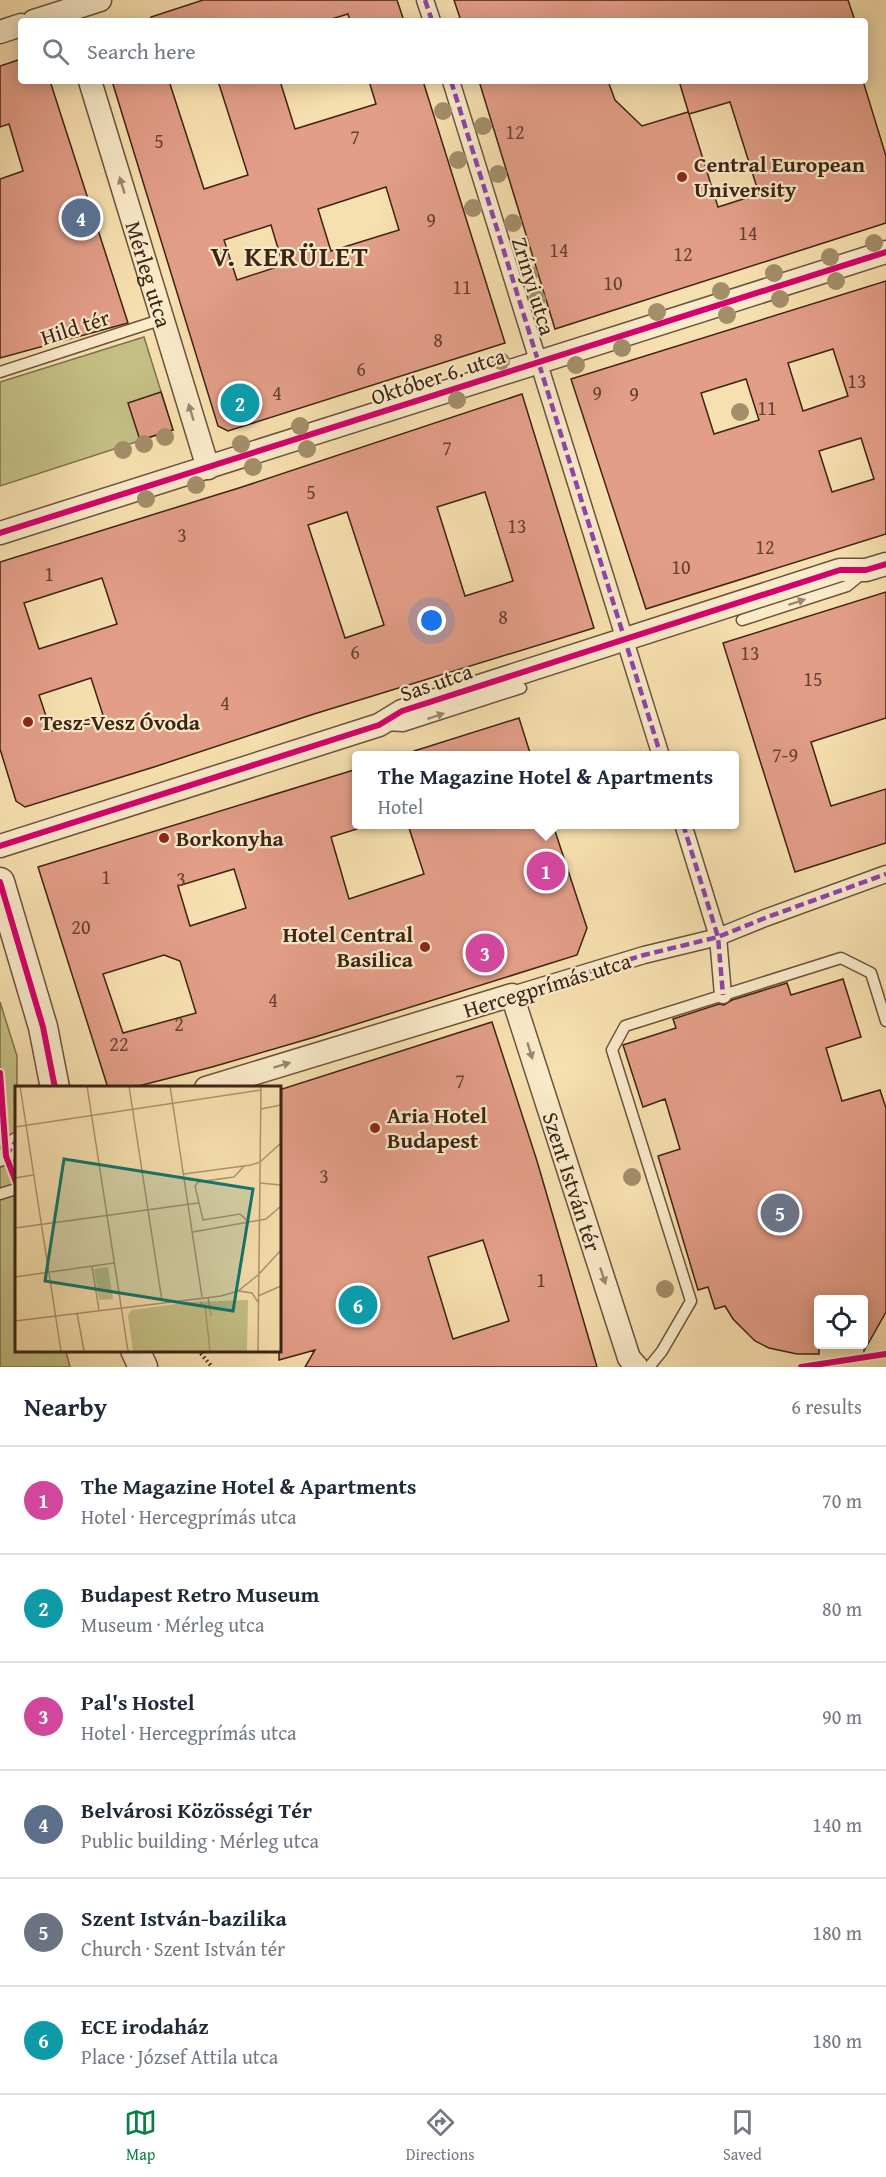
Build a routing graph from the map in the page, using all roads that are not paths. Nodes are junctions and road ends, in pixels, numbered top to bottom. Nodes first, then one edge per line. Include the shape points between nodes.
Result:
1 (100, 0) edge
2 (425, 0) edge
3 (68, 10) edge
4 (43, 18) edge
5 (431, 18) edge
6 (18, 26) edge
7 (0, 32) edge
8 (91, 84) edge
9 (452, 84) edge
10 (886, 252) edge
11 (163, 319) junction
12 (539, 362) junction
13 (0, 372) edge
14 (208, 468) junction
15 (0, 533) edge
16 (876, 567) edge
17 (742, 620) dead end
18 (625, 639) junction
19 (521, 688) dead end
20 (379, 725) junction
21 (659, 751) edge
22 (684, 829) edge
23 (0, 846) edge
24 (886, 874) edge
25 (0, 882) edge
26 (718, 937) junction
27 (512, 995) junction
28 (723, 995) junction
29 (886, 1021) edge
30 (55, 1086) edge
31 (213, 1086) edge
32 (15, 1142) edge
33 (0, 1158) edge
34 (15, 1189) edge
35 (0, 1194) edge
36 (136, 1352) edge
37 (143, 1367) edge
38 (637, 1367) edge
39 (649, 1367) edge

1 - 3 street
2 - 5 street
3 - 4 street
6 - 7 street
11 -> 8 street, Mérleg utca
9 - 12 street, Zrínyi utca
10 - 12 street, Október 6. utca
11 - 13 lane, Hild tér
14 -> 11 street, Mérleg utca
12 - 14 street, Október 6. utca
12 - 18 street, Zrínyi utca
14 - 15 street, Október 6. utca
17 -> 16 lane via 847,586
16 - 18 street, Sas utca via 840,570
18 - 20 street, Sas utca via 402,711
18 - 21 street
20 -> 19 lane via 403,726
20 - 23 street, Sas utca
22 - 26 street
24 - 26 street, Hercegprímás utca
25 - 30 street via 43,1027
26 - 27 street, Hercegprímás utca
26 - 28 street
31 -> 27 street, Hercegprímás utca
27 -> 38 street, Szent István tér via 629,1358
28 - 29 lane via 841,958 871,973
28 - 39 lane via 625,1026 612,1050 691,1301
32 - 33 street
34 - 35 lane
36 - 37 street

